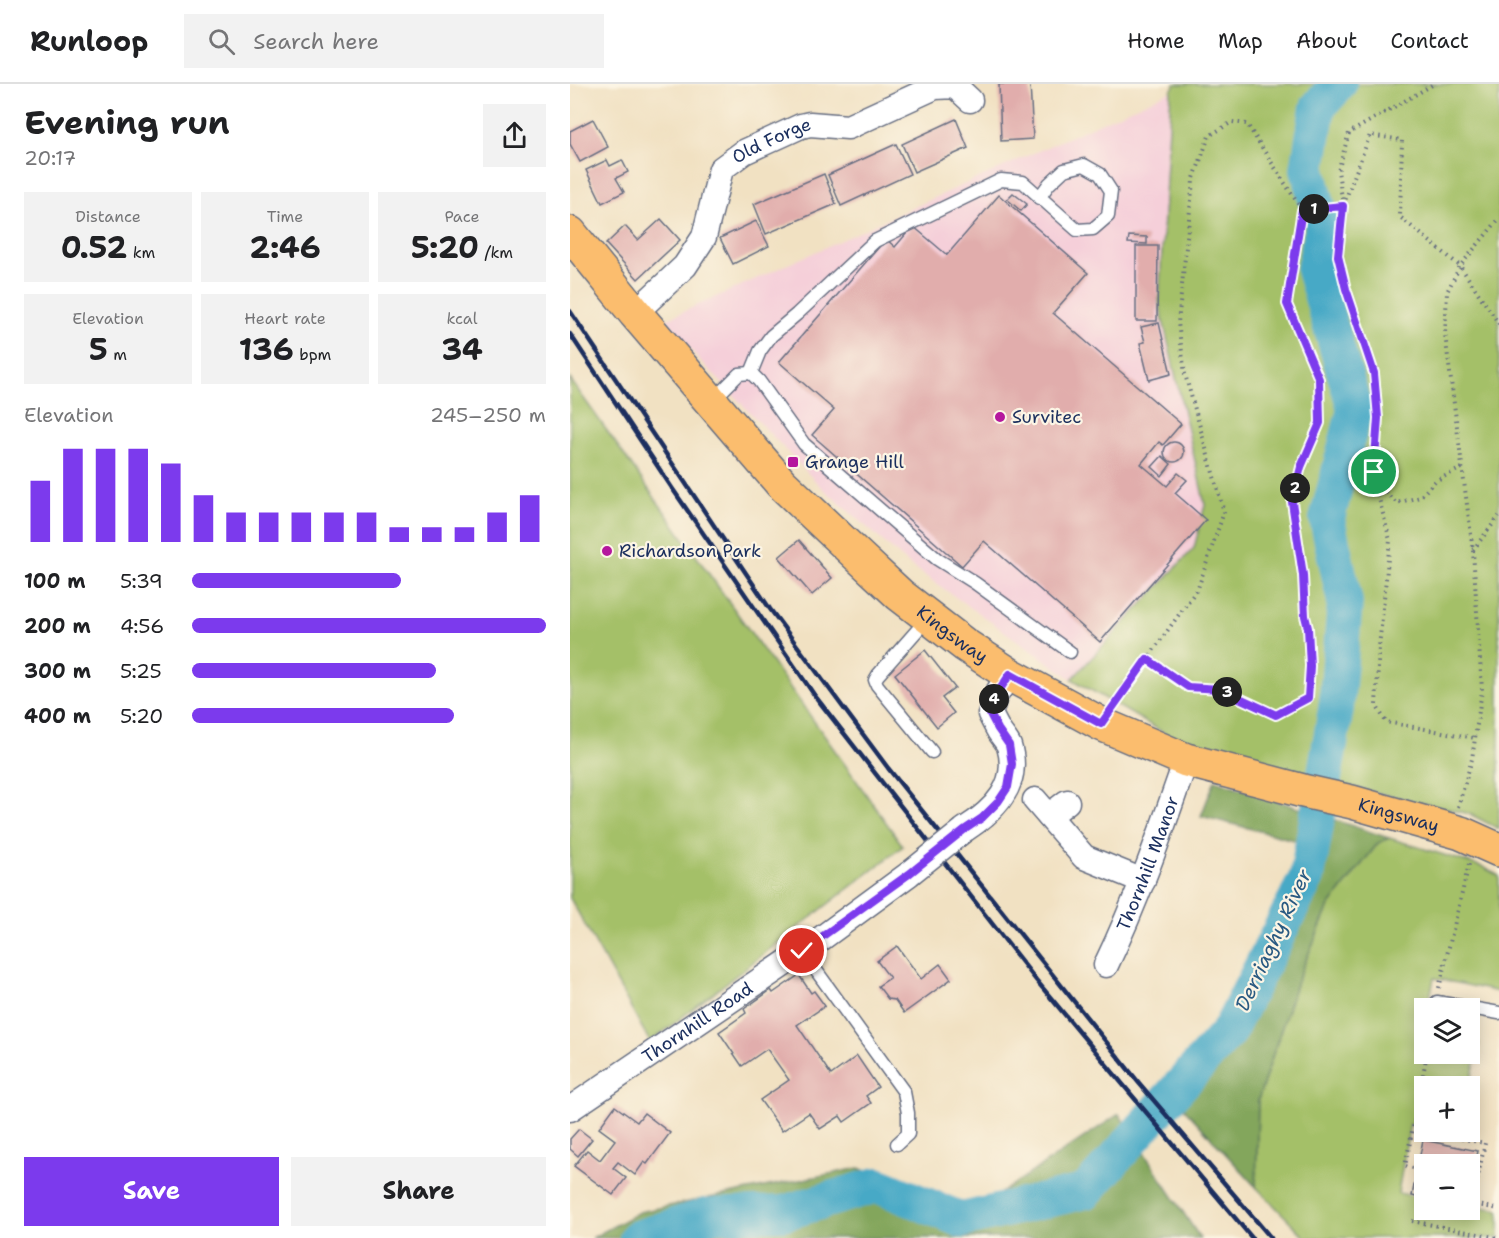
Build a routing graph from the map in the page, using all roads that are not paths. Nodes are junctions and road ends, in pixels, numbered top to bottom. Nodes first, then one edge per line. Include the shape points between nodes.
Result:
1 (961, 90) edge
2 (1039, 198) junction
3 (570, 233) edge
4 (635, 313) junction
5 (751, 373) junction
6 (711, 402) junction
7 (929, 617) junction
8 (1070, 652) dead end
9 (1010, 674) junction
10 (932, 752) dead end
11 (1186, 760) junction
12 (1050, 806) dead end
13 (1475, 840) edge
14 (1143, 881) junction
15 (802, 951) junction
16 (1106, 965) dead end
17 (1480, 1010) edge
18 (1499, 1013) edge
19 (570, 1109) edge
20 (897, 1144) dead end

1 - 4 street, Old Forge via 935,87 848,127 801,126 744,152 721,169 704,237 685,266
2 - 2 lane via 1077,230 1093,229 1108,216 1111,191 1100,174 1084,165 1064,170
2 - 5 lane via 1023,182 1001,180 875,240 771,336
3 - 4 main road, Kingsway
4 - 6 main road, Kingsway
5 - 6 lane via 739,374
5 - 8 lane via 804,444 937,559
6 - 7 main road, Kingsway via 781,483 900,595
7 - 9 main road, Kingsway
7 - 10 lane via 875,680
9 - 11 main road, Kingsway via 1101,724
9 - 15 street, Thornhill Road, bridge via 995,697 990,714 1009,745 1012,764 1008,787 998,802 909,874
11 - 13 main road, Kingsway via 1352,802
11 - 14 street, Thornhill Manor
12 - 14 street via 1084,857
14 - 16 street, Thornhill Manor
15 - 19 street, Thornhill Road
15 - 20 lane via 904,1092 908,1134
17 - 18 lane

